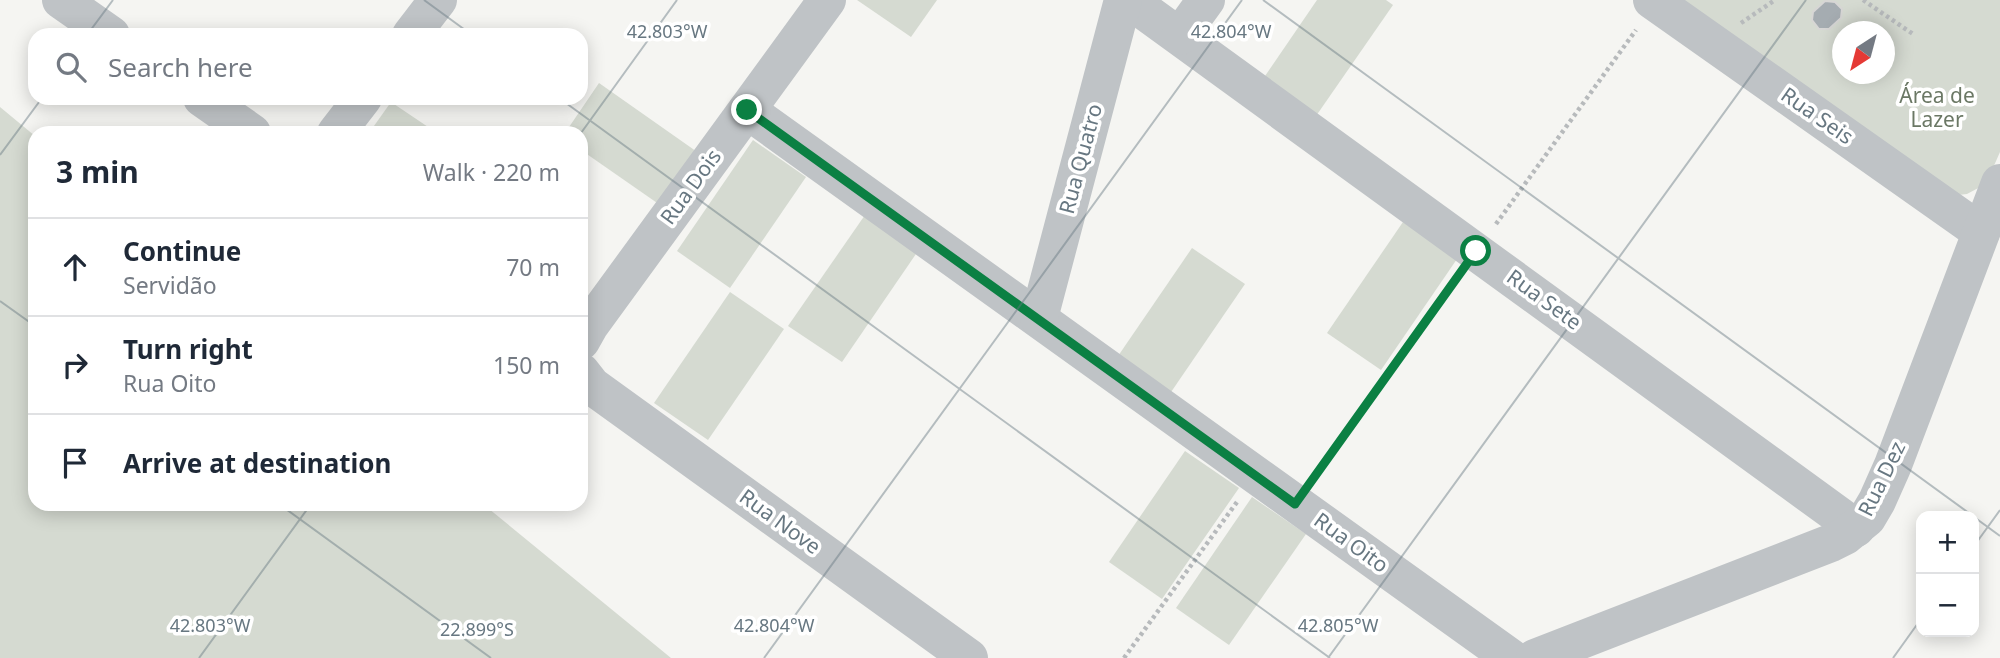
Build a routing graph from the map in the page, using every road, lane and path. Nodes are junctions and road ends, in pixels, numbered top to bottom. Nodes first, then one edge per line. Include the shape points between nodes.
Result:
1 (61, 0) edge
2 (438, 0) edge
3 (827, 0) edge
4 (1123, 0) edge
5 (1129, 0) edge
6 (1206, 0) edge
7 (1863, 0) edge
8 (1654, 1) edge
9 (101, 28) edge
10 (416, 28) edge
11 (1913, 34) dead end
12 (1180, 36) junction
13 (212, 105) edge
14 (358, 105) edge
15 (747, 110) junction
16 (242, 126) edge
17 (341, 126) edge
18 (2000, 183) edge
19 (1981, 232) junction
20 (1476, 251) junction
21 (1039, 318) junction
22 (588, 329) edge
23 (588, 380) edge
24 (1256, 476) junction
25 (1295, 504) junction
26 (1856, 528) junction
27 (969, 658) edge
28 (1125, 658) edge
29 (1511, 658) edge
30 (1535, 658) edge

1 - 9 street
2 - 10 street
3 - 15 street, Rua Dois
4 - 21 street, Rua Quatro
5 - 12 street, Rua Sete
6 - 12 street
7 - 11 path
8 - 19 street, Rua Seis
8 - 20 path
12 - 20 street, Rua Sete
13 - 16 street
14 - 17 street
15 - 21 street, Rua Oito
15 - 22 street, Rua Dois
18 - 19 street, Rua Dez
19 - 26 street, Rua Dez via 1893,466 1867,518
20 - 25 path
20 - 26 street, Rua Sete
21 - 24 street, Rua Oito
23 - 27 street, Rua Nove
24 - 25 street, Rua Oito
24 - 28 path
25 - 29 street, Rua Oito
26 - 30 street, Rua Dez via 1831,543

